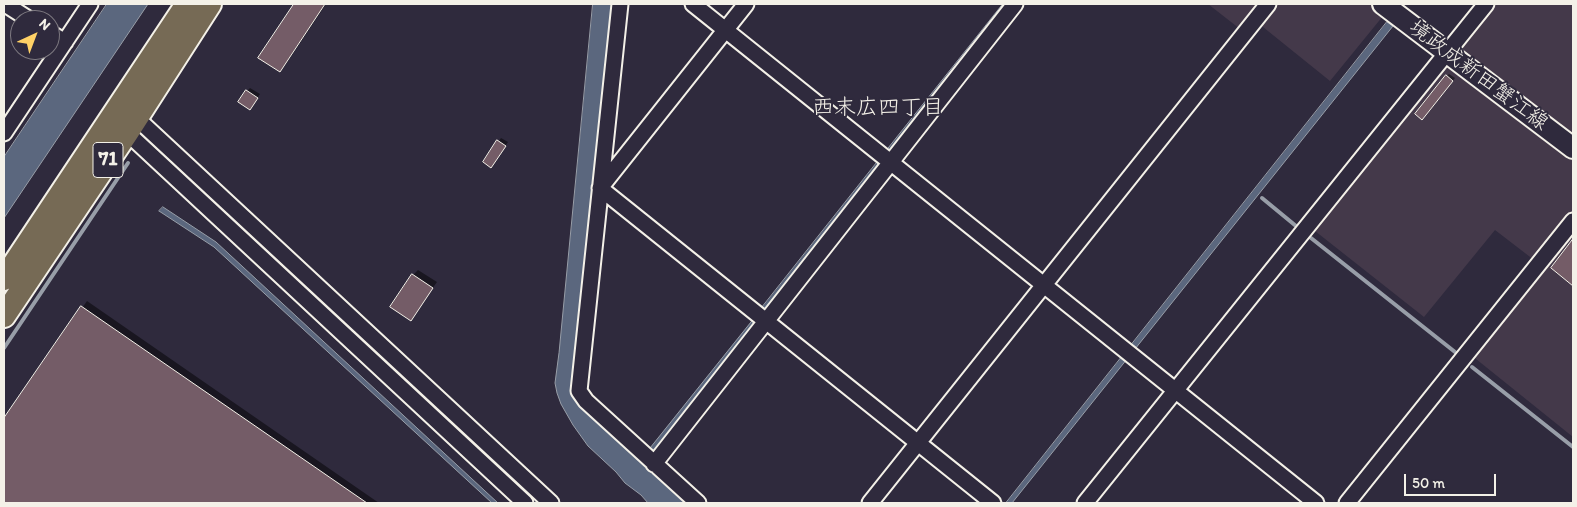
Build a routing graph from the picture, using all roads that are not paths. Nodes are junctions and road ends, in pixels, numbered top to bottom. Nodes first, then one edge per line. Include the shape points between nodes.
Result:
1 (90, 4) edge
2 (187, 4) edge
3 (210, 4) edge
4 (620, 4) edge
5 (693, 4) edge
6 (746, 4) edge
7 (1015, 4) edge
8 (1268, 4) edge
9 (1486, 4) edge
10 (1391, 6) edge
11 (725, 30) junction
12 (60, 39) edge
13 (65, 42) junction
14 (1447, 52) junction
15 (124, 118) junction
16 (4, 133) edge
17 (1573, 148) edge
18 (891, 162) junction
19 (600, 188) junction
20 (1573, 221) edge
21 (4, 279) edge
22 (1044, 284) junction
23 (4, 316) edge
24 (766, 321) junction
25 (1174, 390) junction
26 (918, 443) junction
27 (650, 460) junction
28 (525, 503) edge
29 (552, 503) edge
30 (698, 503) edge
31 (870, 503) edge
32 (993, 503) edge
33 (1085, 503) edge
34 (1316, 503) edge
35 (1347, 503) edge

1 - 13 street
2 - 15 main road, 71
3 - 15 main road, 71
4 - 19 street
5 - 11 street
6 - 11 street
7 - 18 street
8 - 22 street
9 - 14 street
10 - 14 main road, 境政成新田蟹江線
11 - 18 street
11 - 19 street
12 - 13 street
13 - 16 street
14 - 17 main road, 境政成新田蟹江線
14 - 25 street
15 - 21 main road, 71
15 - 23 main road, 71
15 - 28 street
15 - 29 street
18 - 22 street
18 - 24 street
19 - 24 street
19 - 27 street via 579,391
20 - 35 street
22 - 25 street
22 - 26 street
24 - 26 street
24 - 27 street
25 - 33 street
25 - 34 street
26 - 31 street
26 - 32 street
27 - 30 street

